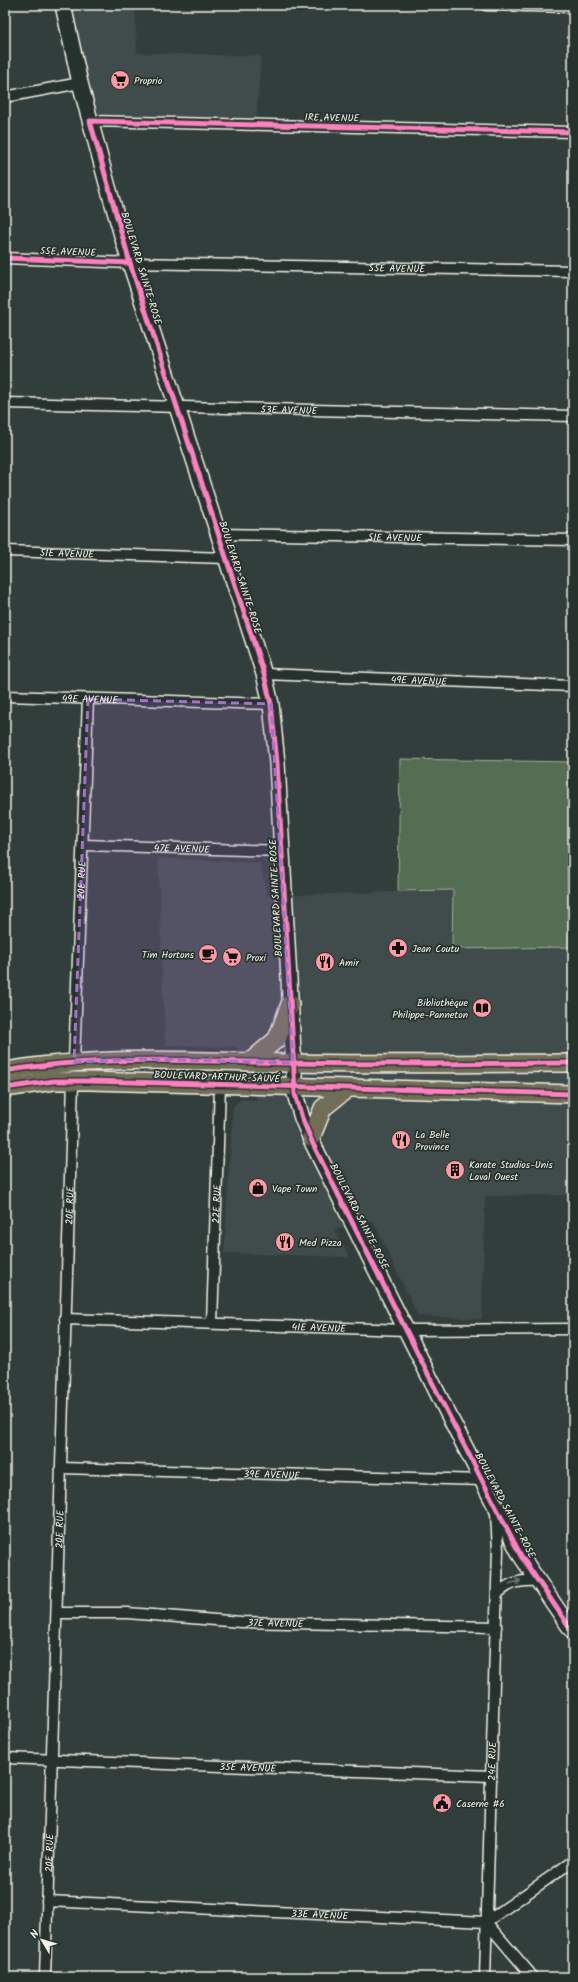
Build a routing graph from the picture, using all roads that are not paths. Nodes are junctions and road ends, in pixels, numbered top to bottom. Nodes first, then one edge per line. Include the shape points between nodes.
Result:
1 (63, 5) edge
2 (486, 5) edge
3 (573, 7) edge
4 (80, 83) junction
5 (5, 97) edge
6 (90, 121) junction
7 (573, 132) edge
8 (5, 258) edge
9 (130, 263) junction
10 (573, 271) edge
11 (5, 403) edge
12 (177, 407) junction
13 (573, 416) edge
14 (217, 534) junction
15 (573, 540) edge
16 (5, 551) edge
17 (226, 558) junction
18 (264, 674) junction
19 (573, 686) edge
20 (5, 696) edge
21 (88, 699) junction
22 (272, 704) junction
23 (83, 845) junction
24 (281, 851) junction
25 (290, 1004) junction
26 (74, 1062) junction
27 (251, 1062) junction
28 (293, 1063) junction
29 (573, 1063) edge
30 (5, 1071) edge
31 (73, 1081) junction
32 (220, 1085) junction
33 (294, 1087) junction
34 (5, 1088) edge
35 (347, 1090) junction
36 (573, 1094) edge
37 (311, 1138) junction
38 (65, 1319) junction
39 (212, 1323) junction
40 (406, 1330) junction
41 (573, 1330) edge
42 (61, 1468) junction
43 (482, 1480) junction
44 (496, 1506) junction
45 (537, 1581) junction
46 (497, 1594) junction
47 (57, 1613) junction
48 (496, 1627) junction
49 (573, 1632) edge
50 (5, 1758) edge
51 (52, 1760) junction
52 (491, 1776) junction
53 (573, 1861) edge
54 (47, 1901) junction
55 (486, 1922) junction
56 (45, 1977) edge
57 (485, 1977) edge
58 (533, 1977) edge

1 - 4 street, BOULEVARD SAINTE-ROSE
2 - 3 street
4 - 5 street
4 - 6 street, BOULEVARD SAINTE-ROSE
6 - 7 street, 1RE AVENUE
6 - 9 street, BOULEVARD SAINTE-ROSE
8 - 9 street, 55E AVENUE
9 - 10 street, 55E AVENUE
9 - 12 street, BOULEVARD SAINTE-ROSE
11 - 12 street, 53E AVENUE
12 - 13 street, 53E AVENUE
12 - 14 street, BOULEVARD SAINTE-ROSE
14 - 15 street, 51E AVENUE
14 - 17 street, BOULEVARD SAINTE-ROSE
16 - 17 street, 51E AVENUE
17 - 18 street, BOULEVARD SAINTE-ROSE
18 - 19 street, 49E AVENUE
18 - 22 street, BOULEVARD SAINTE-ROSE
20 - 21 street, 49E AVENUE
21 - 22 street, 49E AVENUE
21 - 23 street, 20E RUE
22 - 24 street, BOULEVARD SAINTE-ROSE
23 - 24 street, 47E AVENUE
23 - 26 street, 20E RUE
24 - 25 street, BOULEVARD SAINTE-ROSE
25 - 27 main road via 277,1039
25 - 28 street, BOULEVARD SAINTE-ROSE
26 - 27 main road, BOULEVARD ARTHUR-SAUVÉ
26 - 30 main road, BOULEVARD ARTHUR-SAUVÉ
27 - 28 main road, BOULEVARD ARTHUR-SAUVÉ
28 - 29 main road, BOULEVARD ARTHUR-SAUVÉ
28 - 33 street, BOULEVARD SAINTE-ROSE
31 - 32 main road, BOULEVARD ARTHUR-SAUVÉ
31 - 34 main road, BOULEVARD ARTHUR-SAUVÉ
31 - 38 street, 20E RUE
32 - 33 main road, BOULEVARD ARTHUR-SAUVÉ
32 - 39 street, 22E RUE
33 - 35 main road, BOULEVARD ARTHUR-SAUVÉ
33 - 37 street, BOULEVARD SAINTE-ROSE via 302,1118
35 - 36 main road, BOULEVARD ARTHUR-SAUVÉ
35 - 37 main road via 323,1108
37 - 40 street, BOULEVARD SAINTE-ROSE
38 - 39 street, 41E AVENUE
38 - 42 street, 20E RUE
39 - 40 street, 41E AVENUE
40 - 41 street, 41E AVENUE
40 - 43 street, BOULEVARD SAINTE-ROSE
42 - 43 street, 39E AVENUE
42 - 47 street, 20E RUE
43 - 44 street, BOULEVARD SAINTE-ROSE
44 - 45 street, BOULEVARD SAINTE-ROSE via 521,1556
44 - 46 street, 24E RUE
46 -> 45 street via 513,1582
45 - 49 street, BOULEVARD SAINTE-ROSE
46 - 48 street, 24E RUE
47 - 48 street, 37E AVENUE via 127,1613 241,1622
47 - 51 street, 20E RUE
48 - 52 street, 24E RUE
50 - 51 street, 35E AVENUE
51 - 52 street, 35E AVENUE
51 - 54 street, 20E RUE
52 - 55 street, 24E RUE
53 - 55 street
54 - 55 street, 33E AVENUE
54 - 56 street, 20E RUE
55 - 57 street, 24E RUE
55 - 58 street

